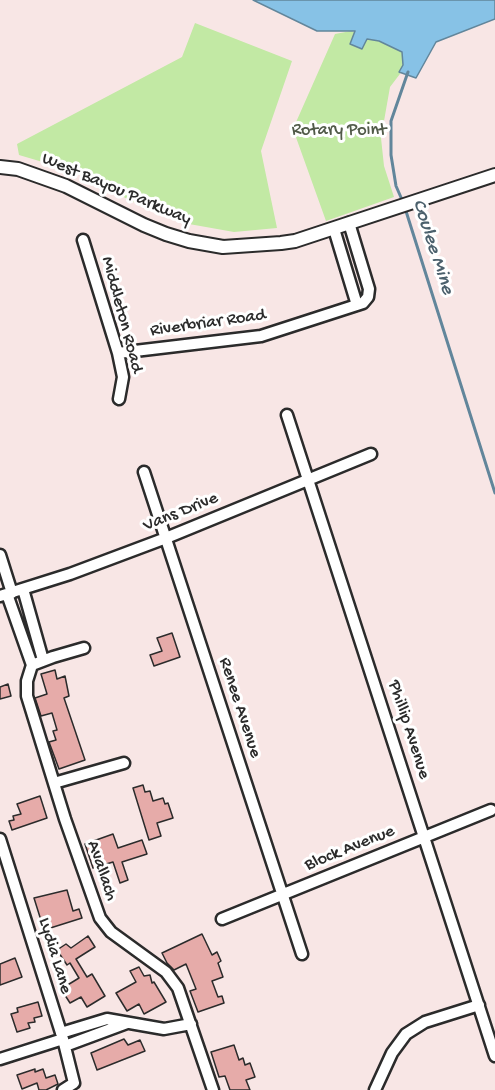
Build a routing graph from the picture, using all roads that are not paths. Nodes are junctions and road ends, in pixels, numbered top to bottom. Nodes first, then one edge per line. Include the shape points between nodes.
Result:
1 (0, 167) edge
2 (495, 175) edge
3 (349, 223) junction
4 (334, 229) junction
5 (83, 240) dead end
6 (357, 305) junction
7 (118, 353) junction
8 (119, 399) dead end
9 (287, 415) dead end
10 (371, 454) dead end
11 (144, 472) dead end
12 (309, 479) junction
13 (166, 538) junction
14 (0, 555) edge
15 (23, 589) junction
16 (6, 594) edge
17 (84, 648) dead end
18 (43, 660) junction
19 (32, 665) junction
20 (124, 763) dead end
21 (54, 783) junction
22 (491, 810) dead end
23 (425, 837) junction
24 (0, 842) edge
25 (282, 894) junction
26 (222, 919) dead end
27 (302, 954) dead end
28 (479, 1005) junction
29 (191, 1024) junction
30 (63, 1039) junction
31 (495, 1056) edge
32 (0, 1059) edge
33 (210, 1089) edge
34 (63, 1090) edge
35 (375, 1090) edge

1 - 4 street, West Bayou Parkway via 41,176 144,225 204,244 223,247 281,243
2 - 3 street, West Bayou Parkway
3 - 4 street, West Bayou Parkway
3 - 6 street, Riverbriar Road via 369,289 368,297
4 - 6 street
5 - 7 street, Middleton Road
6 - 7 street, Riverbriar Road via 261,336
7 - 8 street, Middleton Road via 123,377
9 - 12 street, Phillip Avenue
10 - 12 street, Vans Drive
11 - 13 street, Renee Avenue
12 - 13 street, Vans Drive
12 - 23 street, Phillip Avenue
13 - 15 street, Vans Drive
13 - 25 street, Renee Avenue
14 - 16 street, Avallach
15 - 16 street, Vans Drive
15 - 18 street
16 - 19 street, Avallach
17 - 18 street
18 - 19 street
19 - 21 street, Avallach via 27,696
20 - 21 street
21 - 29 street, Avallach via 100,918 111,932 166,972 178,988
22 - 23 street, Block Avenue
23 - 25 street, Block Avenue
23 - 28 street, Phillip Avenue
24 - 30 street, Lydia Lane
25 - 26 street, Block Avenue
25 - 27 street, Renee Avenue
28 - 31 street, Phillip Avenue
28 - 35 street via 425,1023 406,1034 392,1053
29 - 30 street via 164,1029 127,1023
29 - 33 street, Avallach
30 - 32 street
30 - 34 street, Lydia Lane via 74,1083

